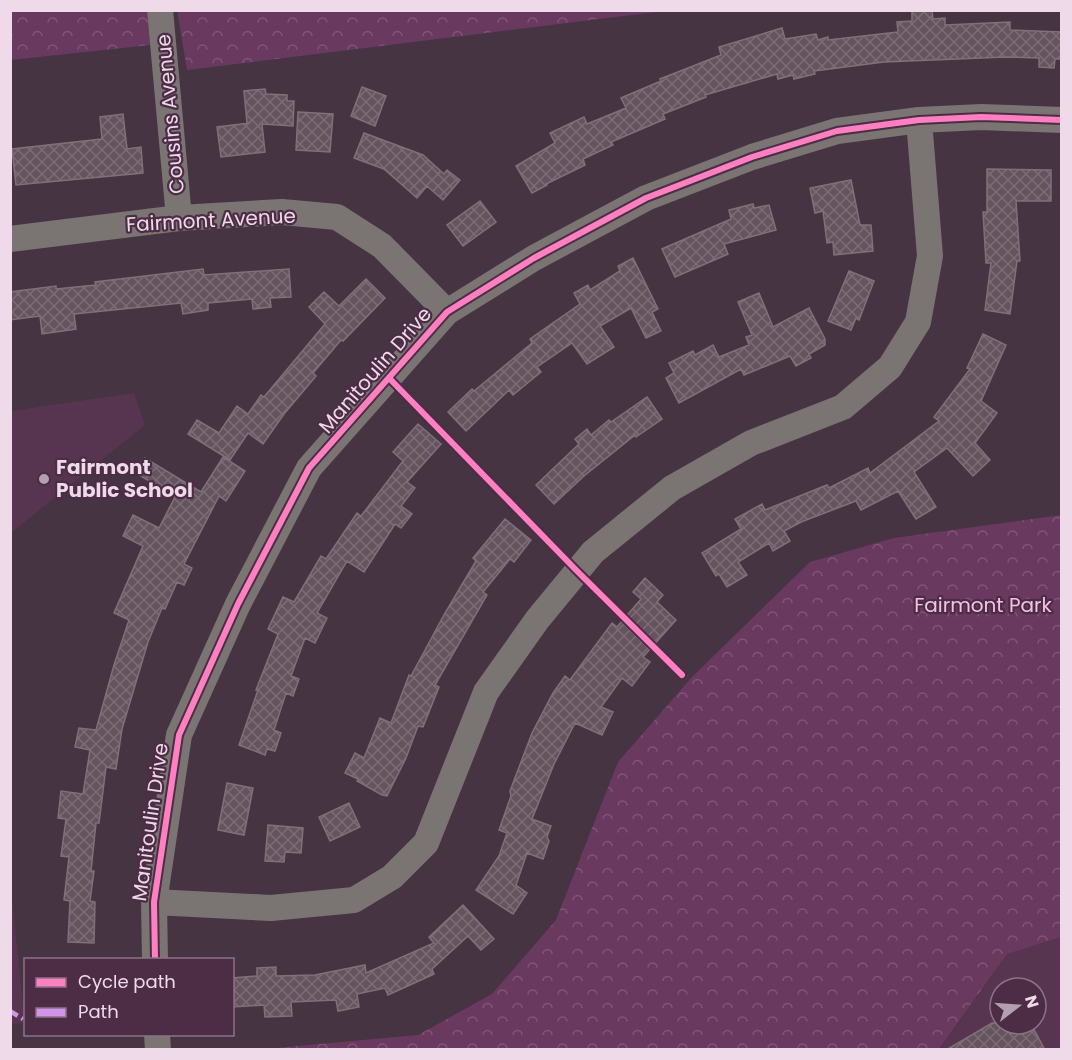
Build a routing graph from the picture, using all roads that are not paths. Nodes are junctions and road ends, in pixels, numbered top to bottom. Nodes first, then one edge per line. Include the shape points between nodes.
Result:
1 (160, 10) edge
2 (919, 120) junction
3 (1062, 120) edge
4 (179, 218) junction
5 (10, 239) edge
6 (447, 312) junction
7 (154, 902) junction
8 (155, 958) edge

1 - 4 street, Cousins Avenue
2 - 3 street, Manitoulin Drive
2 - 6 street, Manitoulin Drive via 837,131 752,157 646,198 534,258
2 - 7 street via 930,256 918,322 890,367 843,407 751,443 672,488 593,552 537,620 486,692 426,843 392,877 354,900 272,908
4 - 5 street, Fairmont Avenue
4 - 6 street, Fairmont Avenue via 282,212 337,217 382,246
6 - 7 street, Manitoulin Drive via 309,468 238,604 179,735
7 - 8 street, Manitoulin Drive

